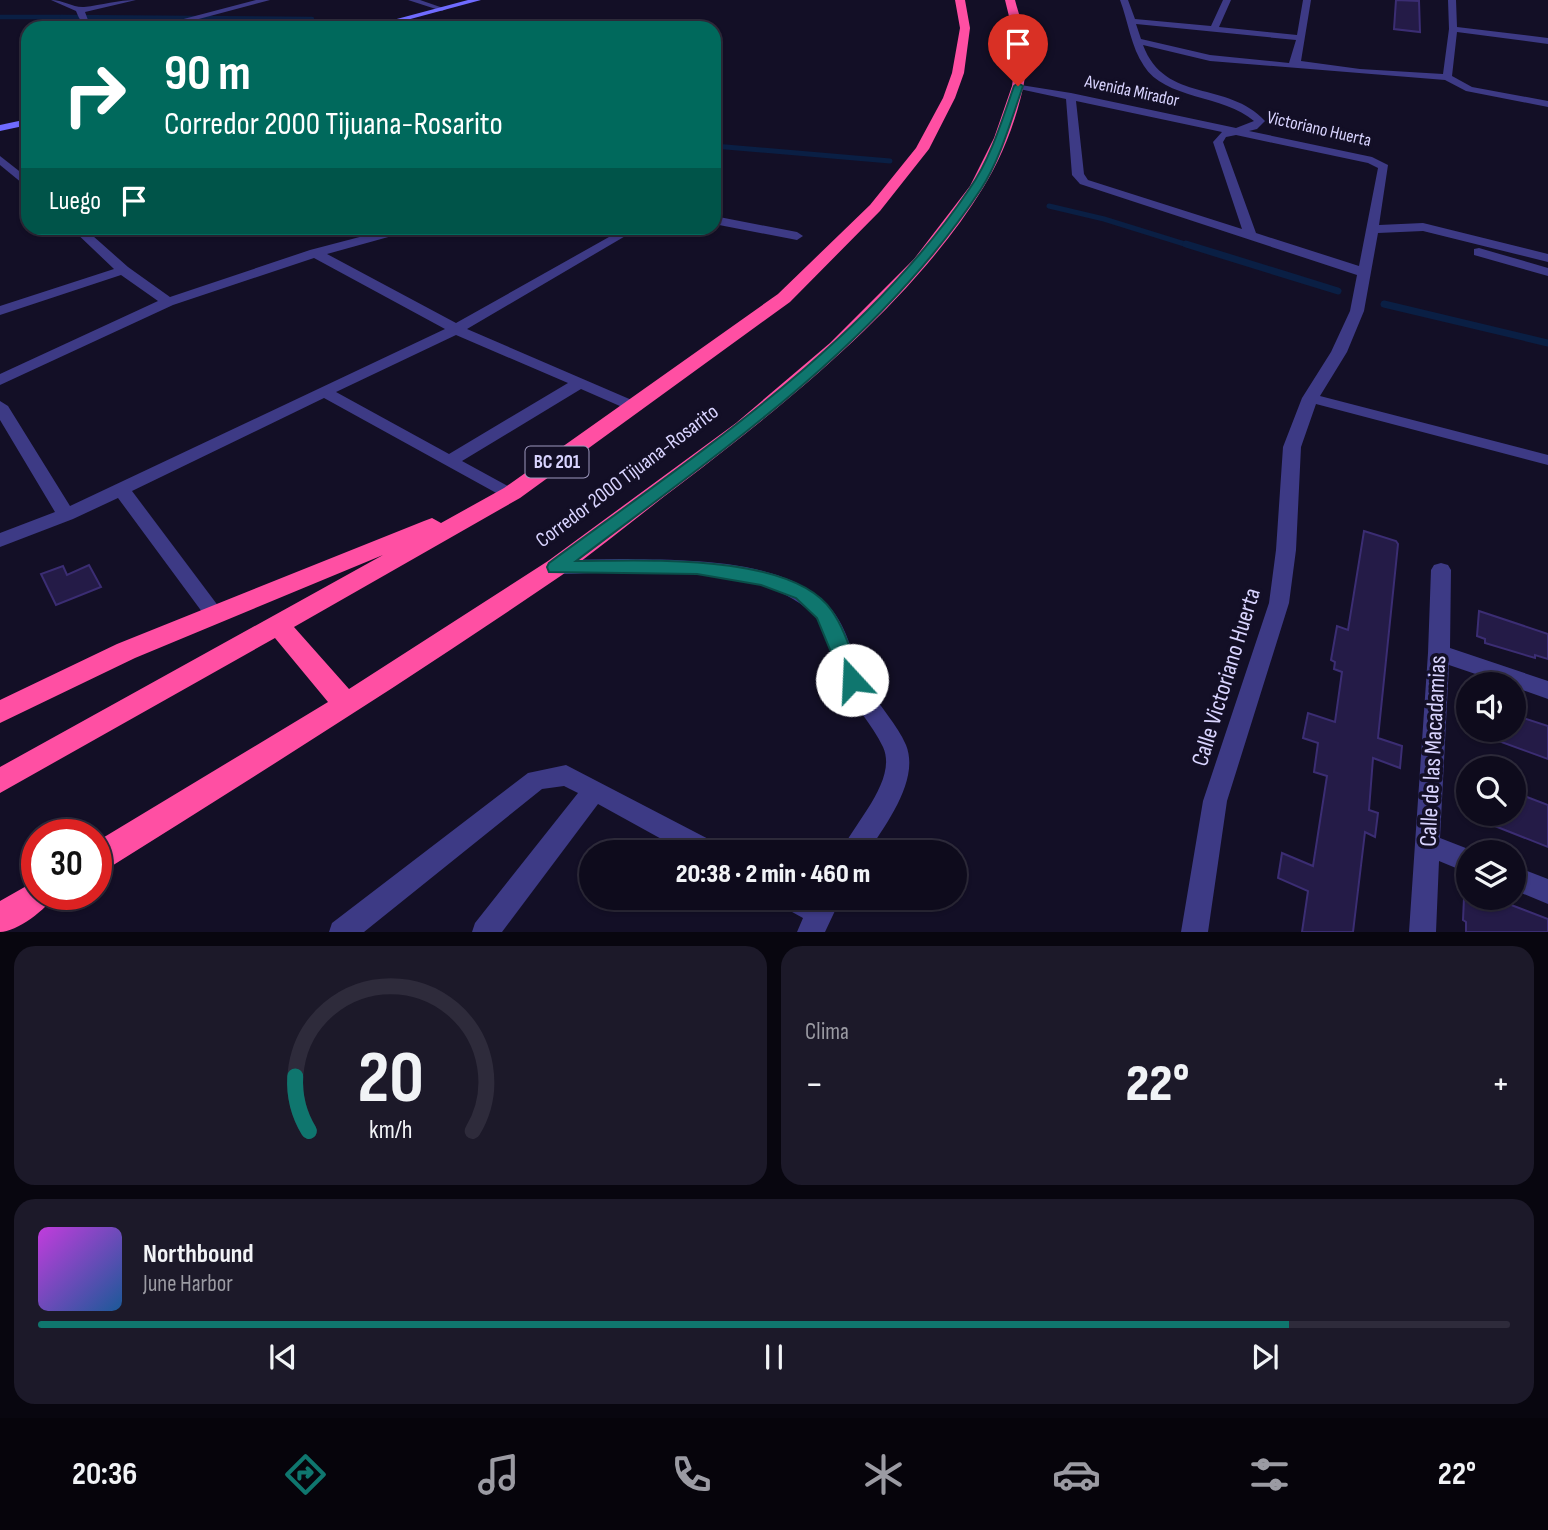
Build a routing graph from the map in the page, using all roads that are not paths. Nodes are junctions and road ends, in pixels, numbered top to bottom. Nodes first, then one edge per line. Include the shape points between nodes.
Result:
1 (55, 0) edge
2 (132, 0) edge
3 (266, 0) edge
4 (412, 0) edge
5 (477, 0) edge
6 (960, 0) edge
7 (1010, 0) edge
8 (1124, 0) edge
9 (1227, 0) edge
10 (1307, 0) edge
11 (1452, 0) edge
12 (442, 9) junction
13 (80, 10) junction
14 (84, 21) edge
15 (180, 21) dead end
16 (395, 21) edge
17 (1134, 21) junction
18 (1453, 29) junction
19 (1214, 30) junction
20 (1300, 38) junction
21 (1139, 41) junction
22 (1548, 41) edge
23 (1294, 65) junction
24 (1447, 77) junction
25 (1018, 86) junction
26 (1071, 96) junction
27 (1548, 104) edge
28 (21, 124) edge
29 (0, 128) edge
30 (1239, 130) junction
31 (0, 159) edge
32 (21, 178) edge
33 (721, 221) edge
34 (1399, 227) junction
35 (1372, 229) junction
36 (85, 235) edge
37 (381, 235) edge
38 (621, 235) edge
39 (797, 236) dead end
40 (1251, 236) junction
41 (315, 253) junction
42 (1548, 258) edge
43 (123, 270) junction
44 (1548, 272) edge
45 (1366, 273) junction
46 (169, 302) junction
47 (0, 311) edge
48 (456, 329) junction
49 (0, 380) edge
50 (578, 384) junction
51 (324, 392) junction
52 (1310, 398) junction
53 (0, 405) edge
54 (635, 407) junction
55 (1548, 460) edge
56 (449, 461) junction
57 (121, 489) junction
58 (510, 494) junction
59 (66, 515) junction
60 (0, 540) edge
61 (556, 567) junction
62 (1441, 570) dead end
63 (215, 615) junction
64 (279, 626) junction
65 (1439, 653) junction
66 (1548, 690) edge
67 (346, 705) junction
68 (0, 712) edge
69 (0, 781) edge
70 (595, 790) junction
71 (687, 840) edge
72 (862, 840) edge
73 (1428, 845) junction
74 (112, 849) edge
75 (1456, 856) edge
76 (1526, 883) edge
77 (1548, 892) edge
78 (21, 906) edge
79 (0, 919) edge
80 (342, 932) edge
81 (485, 932) edge
82 (1194, 932) edge
83 (1422, 932) edge

1 - 13 street
2 - 13 street
3 - 15 street
4 - 12 street
5 - 12 main road
6 - 54 highway, BC 201 via 964,27 958,73 949,98 922,149 875,208 784,298
7 - 25 highway, Corredor 2000 Tijuana-Rosarito via 1022,49
8 - 17 street, Victoriano Huerta
9 - 19 street
10 - 20 street
11 - 18 street
12 - 16 main road
13 - 14 street
17 - 19 street
17 - 21 street, Victoriano Huerta
18 - 22 street
18 - 24 street
19 - 20 street
20 - 23 street
21 - 23 street via 1210,58
21 - 30 street, Victoriano Huerta via 1151,70 1260,121
23 - 24 street
24 - 27 street via 1469,89
25 - 26 street, Avenida Mirador
25 - 61 highway, Corredor 2000 Tijuana-Rosarito via 977,187 920,262 836,347 743,427
26 - 30 street, Avenida Mirador
26 - 40 street via 1078,175 1084,182
28 - 29 main road
30 - 35 street, Victoriano Huerta via 1380,163 1384,167
30 - 40 street via 1222,135 1218,142
31 - 32 street
33 - 39 street
34 - 35 street
34 - 42 street via 1423,227
34 - 44 street
35 - 45 street, Victoriano Huerta
36 - 43 street
37 - 41 street
38 - 48 street
40 - 45 street
41 - 46 street
41 - 48 street
43 - 46 street
43 - 47 street
45 - 52 street, Victoriano Huerta via 1351,329
46 - 49 street
48 - 50 street
48 - 51 street
50 - 54 street
50 - 56 street
51 - 56 street
51 - 57 street
52 - 55 street
52 - 82 street, Calle Victoriano Huerta via 1292,447 1279,603 1215,801
53 - 59 street
54 - 58 highway, BC 201
56 - 58 street
57 - 59 street
57 - 63 street
58 - 63 highway
58 - 64 highway, BC 201
59 - 60 street
61 - 67 highway, Corredor 2000 Tijuana-Rosarito
61 - 72 street via 697,568 763,579 802,594 825,614 852,680 896,749 893,788
62 - 65 street, Calle de las Macadamias
63 - 68 highway via 126,651
64 - 67 highway
64 - 69 highway, BC 201
65 - 66 street
65 - 73 street, Calle de las Macadamias
67 - 74 highway, Corredor 2000 Tijuana-Rosarito
70 - 71 street
70 - 80 street via 566,775 536,780
70 - 81 street
73 - 75 street
73 - 83 street, Calle de las Macadamias
76 - 77 street
78 - 79 highway

